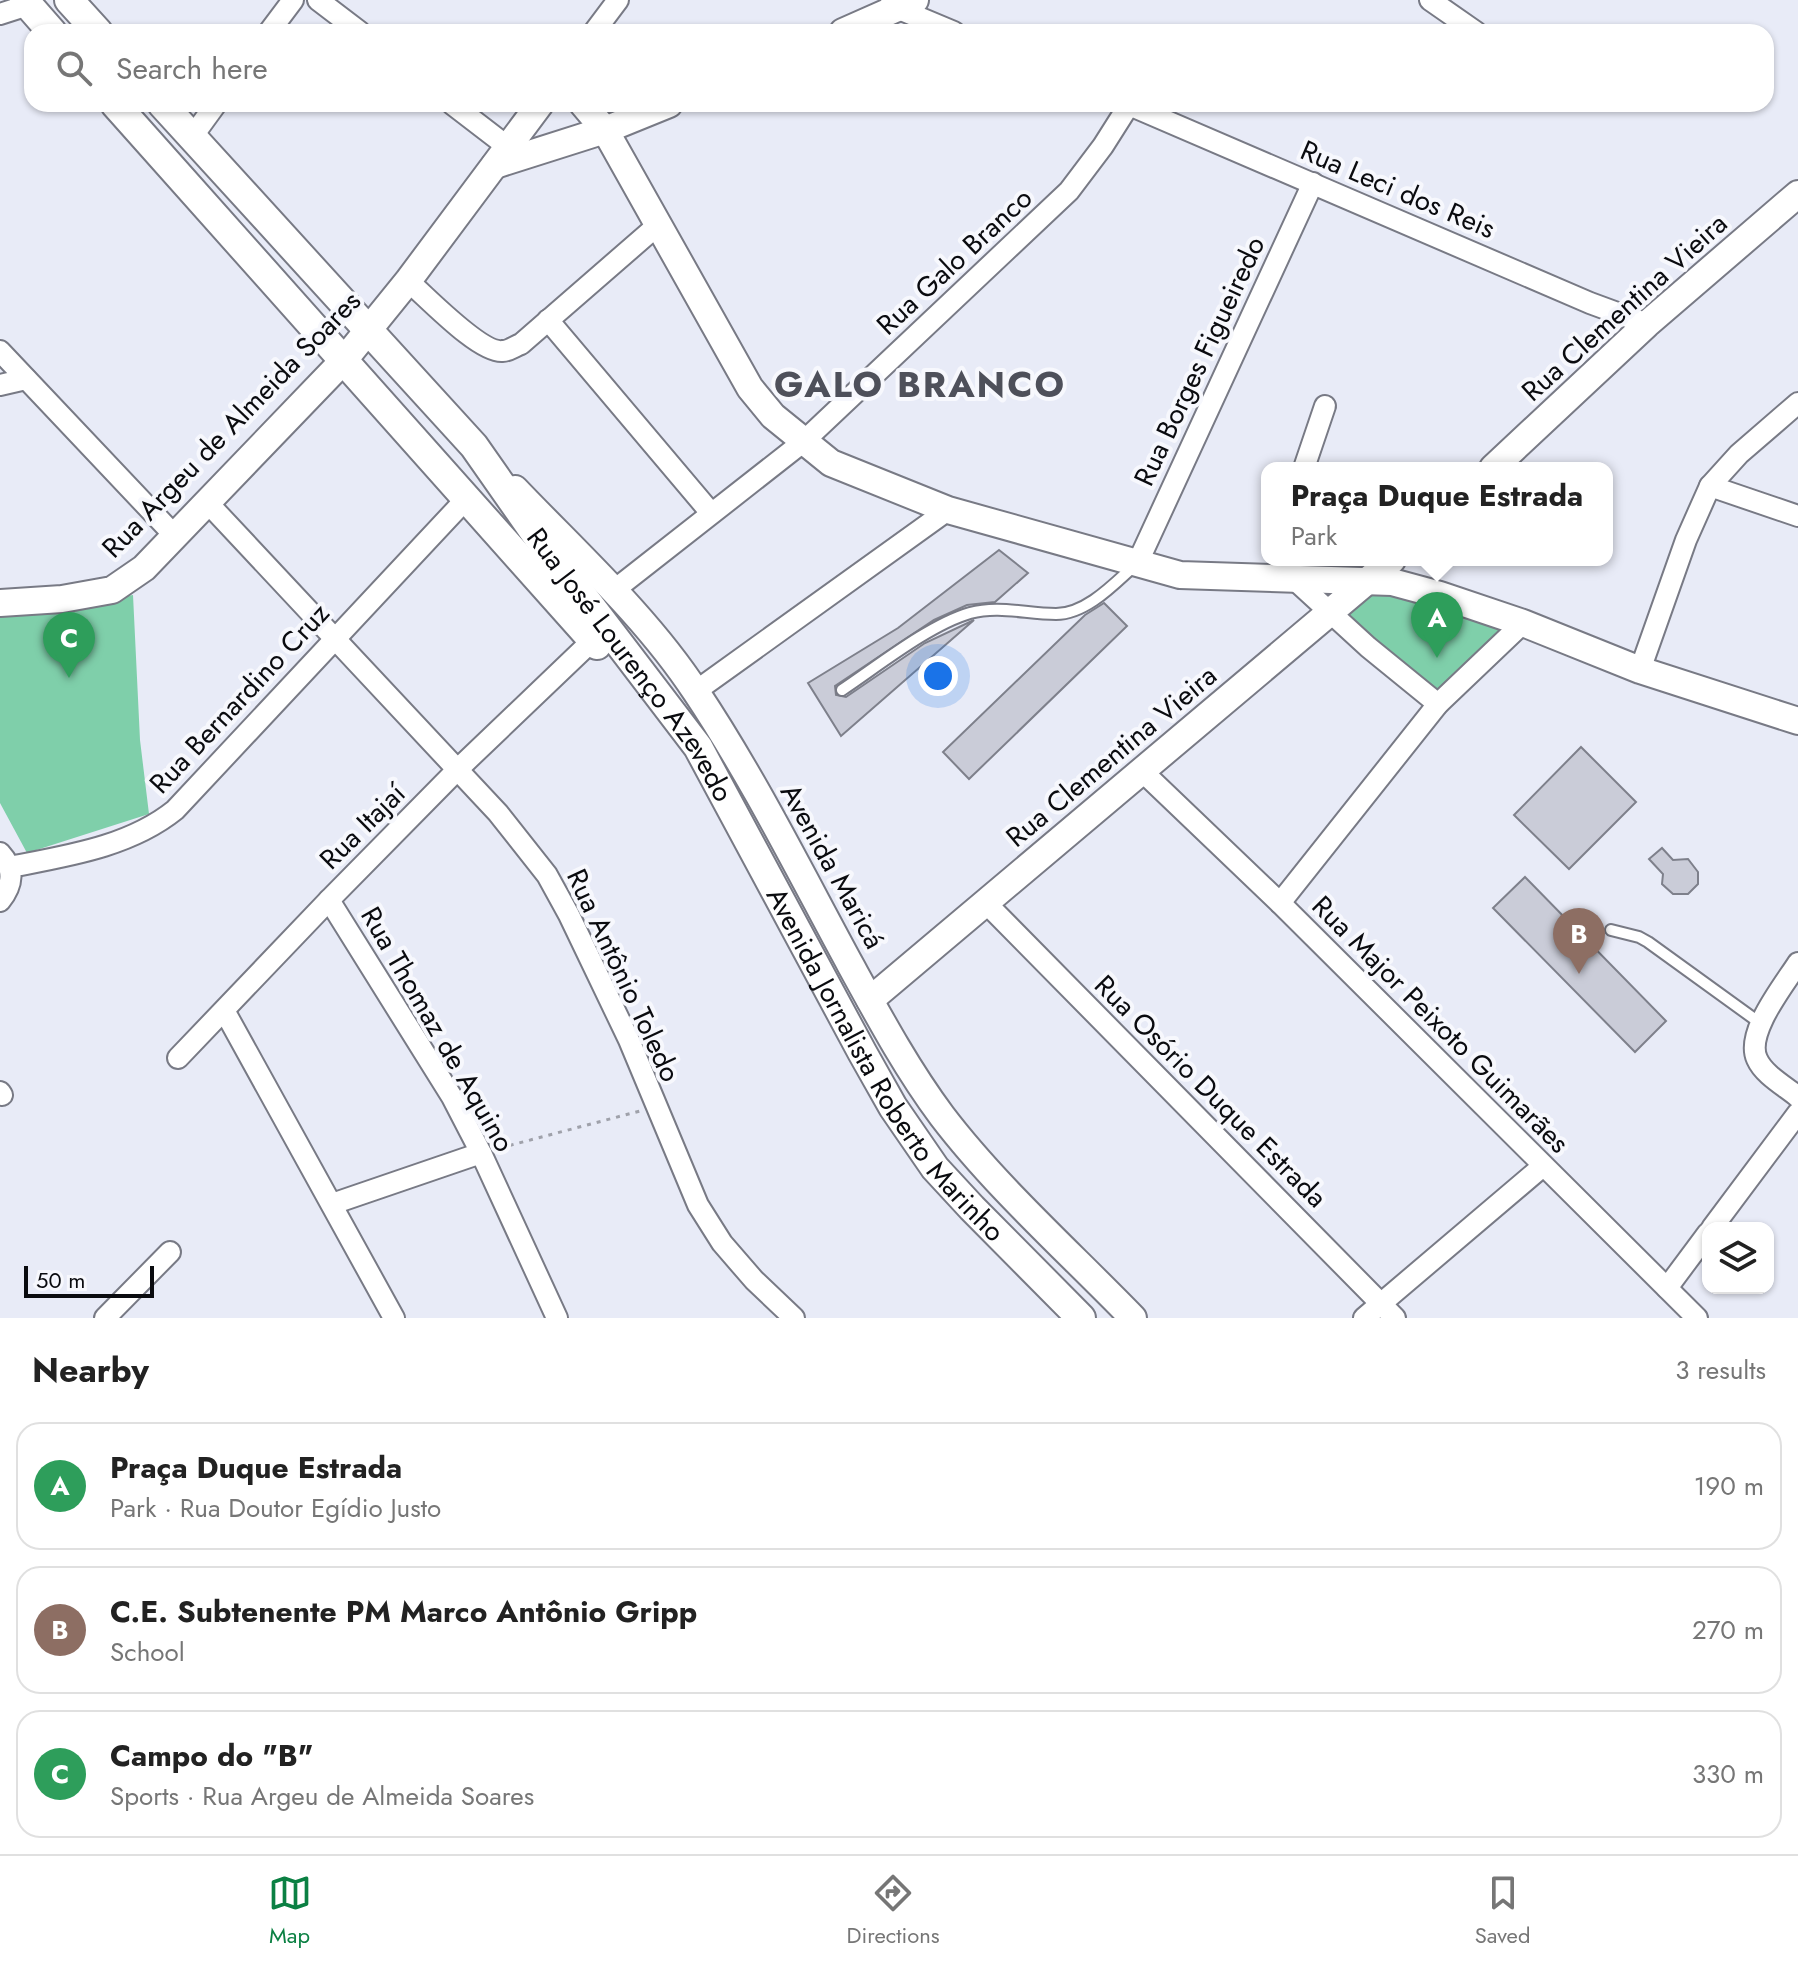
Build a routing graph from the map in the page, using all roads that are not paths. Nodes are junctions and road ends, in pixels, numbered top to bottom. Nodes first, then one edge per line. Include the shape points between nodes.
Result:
1 (69, 0) edge
2 (293, 0) edge
3 (318, 0) edge
4 (1430, 0) edge
5 (615, 1) edge
6 (26, 3) edge
7 (901, 3) edge
8 (0, 14) edge
9 (45, 24) edge
10 (91, 24) edge
11 (275, 24) edge
12 (350, 24) edge
13 (599, 24) edge
14 (859, 24) edge
15 (939, 24) edge
16 (1464, 24) edge
17 (122, 112) edge
18 (169, 112) edge
19 (210, 112) edge
20 (460, 112) edge
21 (534, 112) edge
22 (590, 112) edge
23 (649, 112) edge
24 (1123, 112) edge
25 (1147, 112) edge
26 (605, 130) junction
27 (192, 137) junction
28 (501, 156) junction
29 (1313, 183) junction
30 (1798, 194) edge
31 (659, 224) junction
32 (408, 281) junction
33 (548, 320) junction
34 (1647, 324) junction
35 (370, 330) junction
36 (0, 351) edge
37 (344, 360) junction
38 (26, 379) junction
39 (0, 385) edge
40 (1798, 403) edge
41 (1325, 406) dead end
42 (803, 442) junction
43 (474, 446) junction
44 (1306, 462) edge
45 (1499, 462) edge
46 (1710, 486) junction
47 (467, 498) junction
48 (206, 501) junction
49 (948, 510) junction
50 (711, 513) junction
51 (1798, 516) edge
52 (174, 535) junction
53 (1137, 564) junction
54 (1385, 566) edge
55 (1271, 569) edge
56 (1296, 581) junction
57 (1368, 581) junction
58 (613, 591) junction
59 (0, 603) edge
60 (1330, 613) junction
61 (1523, 623) junction
62 (334, 639) junction
63 (593, 640) junction
64 (1640, 670) junction
65 (842, 690) dead end
66 (696, 691) junction
67 (1438, 704) junction
68 (1798, 721) edge
69 (457, 770) junction
70 (1143, 772) junction
71 (720, 788) junction
72 (5, 860) edge
73 (329, 900) junction
74 (0, 901) edge
75 (986, 903) junction
76 (1280, 903) junction
77 (1611, 930) dead end
78 (1798, 963) edge
79 (870, 1000) junction
80 (225, 1012) junction
81 (1760, 1023) junction
82 (178, 1058) dead end
83 (1798, 1097) edge
84 (1798, 1113) edge
85 (481, 1153) junction
86 (1543, 1166) junction
87 (332, 1204) junction
88 (1716, 1222) edge
89 (1702, 1241) edge
90 (170, 1252) dead end
91 (1667, 1288) junction
92 (1388, 1311) edge
93 (118, 1313) edge
94 (394, 1318) edge
95 (557, 1318) edge
96 (794, 1318) edge
97 (1081, 1318) edge
98 (1133, 1318) edge
99 (1364, 1318) edge
100 (1697, 1318) edge

1 - 10 main road
2 - 11 street
3 - 12 street
4 - 16 street
5 - 13 street
6 - 8 street
6 - 9 main road
7 - 14 street
7 - 15 street
17 - 37 main road, Rua José Lourenço Azevedo
18 - 27 main road, Rua José Lourenço Azevedo
19 - 27 street
20 - 28 street
21 - 28 street, Rua Argeu de Almeida Soares
22 - 26 street
23 - 26 street
24 - 42 street, Rua Galo Branco via 1069,191
25 - 29 street, Rua Leci dos Reis
26 - 28 street
26 - 31 street
27 - 35 main road, Rua José Lourenço Azevedo
28 - 32 street, Rua Argeu de Almeida Soares
29 - 34 street, Rua Leci dos Reis
29 - 53 street, Rua Borges Figueiredo
30 - 34 street, Rua Clementina Vieira
31 - 33 street
31 - 42 street via 750,388
32 - 33 street via 492,350 504,352 521,344
32 - 35 street, Rua Argeu de Almeida Soares
33 - 50 street
34 - 45 street, Rua Clementina Vieira
35 - 37 street, Rua Argeu de Almeida Soares
35 - 43 main road, Rua José Lourenço Azevedo
36 - 38 street
37 - 47 main road, Rua José Lourenço Azevedo
37 - 48 street, Rua Argeu de Almeida Soares
38 - 39 street
38 - 52 street
40 - 46 street
41 - 44 street
42 - 49 street via 831,463
42 - 50 street, Rua Galo Branco
43 - 58 street, Avenida Maricá
43 - 71 main road, Rua José Lourenço Azevedo via 698,747
46 - 51 street
46 - 64 street
47 - 62 street, Rua Bernardino Cruz
47 - 63 main road, Rua José Lourenço Azevedo
48 - 52 street, Rua Argeu de Almeida Soares
48 - 62 street, Rua Antônio Toledo
49 - 53 street
49 - 66 street
50 - 58 street, Rua Galo Branco
52 - 59 street, Rua Argeu de Almeida Soares via 144,568 112,590
53 - 55 street via 1180,575
53 - 65 lane via 1086,604 1059,614 1002,608 969,613 941,625
54 - 57 street, Rua Clementina Vieira
55 - 56 street
56 - 57 street
56 - 60 street
57 - 60 street, Rua Clementina Vieira
57 - 61 street via 1440,595
58 - 66 street, Avenida Maricá
60 - 67 street
60 - 70 street, Rua Clementina Vieira
61 - 64 street
61 - 67 street
62 - 69 street, Rua Antônio Toledo
62 - 72 street, Rua Bernardino Cruz via 155,826 76,855
63 - 69 street, Rua Itajaí
63 - 71 main road, Rua José Lourenço Azevedo
64 - 68 street
66 - 79 street, Avenida Maricá
67 - 76 street
69 - 73 street, Rua Itajaí
69 - 96 street, Rua Antônio Toledo via 547,875 629,1040 698,1205 722,1243
70 - 75 street, Rua Clementina Vieira
70 - 76 street, Rua Major Peixoto Guimarães
71 - 97 main road, Avenida Jornalista Roberto Marinho via 893,1107 935,1168
72 - 74 street via 11,884
73 - 80 street, Rua Itajaí
73 - 85 street, Rua Thomaz de Aquino
75 - 79 street, Rua Clementina Vieira
75 - 92 street, Rua Osório Duque Estrada
76 - 86 street, Rua Major Peixoto Guimarães
77 - 81 lane via 1648,942
78 - 81 street
79 - 98 street, Avenida Maricá via 942,1116
80 - 82 street, Rua Itajaí
80 - 87 street
81 - 83 street via 1757,1059
84 - 88 street
85 - 87 street
85 - 95 street, Rua Thomaz de Aquino
86 - 91 street, Rua Major Peixoto Guimarães
86 - 92 street
87 - 94 street
89 - 91 street
90 - 93 street
91 - 100 street, Rua Major Peixoto Guimarães
92 - 99 street

